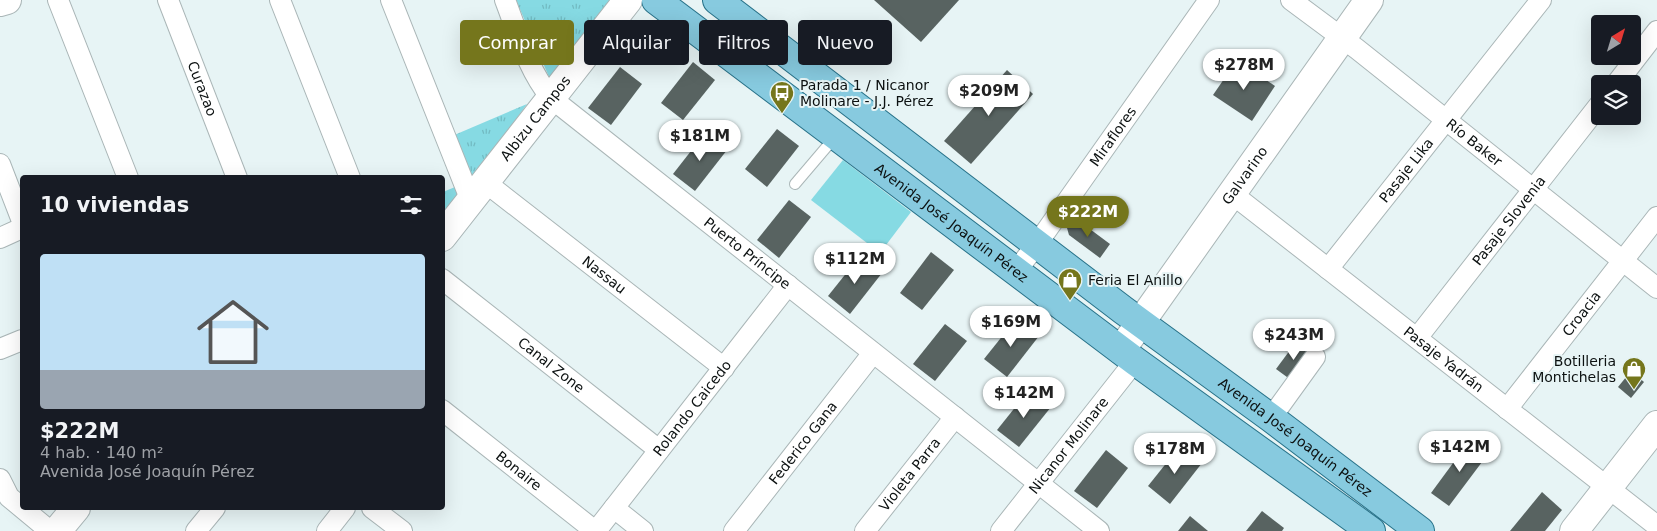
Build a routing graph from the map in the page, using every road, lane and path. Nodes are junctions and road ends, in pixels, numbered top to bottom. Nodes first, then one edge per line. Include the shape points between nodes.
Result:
1 (7, 0) edge
2 (58, 0) edge
3 (168, 0) edge
4 (280, 0) edge
5 (391, 0) edge
6 (505, 0) edge
7 (628, 0) edge
8 (656, 0) edge
9 (717, 0) edge
10 (1209, 0) edge
11 (1291, 0) edge
12 (1368, 0) edge
13 (1541, 0) edge
14 (0, 2) edge
15 (1657, 31) edge
16 (1342, 37) junction
17 (1623, 75) edge
18 (551, 98) junction
19 (1591, 116) edge
20 (1446, 120) junction
21 (836, 136) junction
22 (901, 139) junction
23 (0, 164) edge
24 (879, 168) junction
25 (127, 175) edge
26 (236, 175) edge
27 (349, 175) edge
28 (795, 184) dead end
29 (1533, 190) junction
30 (478, 192) junction
31 (1231, 193) junction
32 (20, 216) edge
33 (1657, 217) edge
34 (20, 229) edge
35 (445, 233) edge
36 (0, 238) edge
37 (1037, 244) junction
38 (1623, 261) junction
39 (1328, 269) junction
40 (1016, 271) junction
41 (445, 281) edge
42 (788, 285) junction
43 (1657, 288) edge
44 (1141, 323) junction
45 (1417, 338) junction
46 (20, 341) edge
47 (0, 349) edge
48 (873, 353) junction
49 (1128, 356) junction
50 (1315, 357) dead end
51 (724, 368) junction
52 (1507, 409) junction
53 (445, 412) edge
54 (955, 417) junction
55 (1271, 418) junction
56 (1657, 425) edge
57 (659, 450) junction
58 (0, 479) edge
59 (1039, 484) junction
60 (1608, 488) junction
61 (20, 506) edge
62 (614, 508) junction
63 (25, 510) edge
64 (74, 510) edge
65 (213, 510) edge
66 (343, 510) edge
67 (375, 510) edge
68 (1389, 522) edge
69 (1657, 526) edge
70 (50, 531) edge
71 (57, 531) edge
72 (196, 531) edge
73 (327, 531) edge
74 (402, 531) edge
75 (595, 531) edge
76 (643, 531) edge
77 (734, 531) edge
78 (865, 531) edge
79 (1001, 531) edge
80 (1099, 531) edge
81 (1371, 531) edge
82 (1420, 531) edge
83 (1574, 531) edge

1 - 14 street
2 - 25 street
3 - 26 street, Curazao
4 - 27 street
5 - 30 street
6 - 18 street, Puerto Príncipe via 531,68
7 - 18 street, Albizu Campos
8 - 21 main road, Avenida José Joaquín Pérez
9 - 22 main road, Avenida José Joaquín Pérez
10 - 37 street, Miraflores
11 - 16 street, Río Baker
12 - 16 street, Galvarino
13 - 20 street, Pasaje Lika
15 - 17 street
16 - 20 street, Río Baker
16 - 31 street, Galvarino
18 - 30 street, Albizu Campos
18 - 42 street, Puerto Príncipe
19 - 29 street, Pasaje Slovenia
20 - 29 street, Río Baker
20 - 39 street, Pasaje Lika
21 - 24 main road, Avenida José Joaquín Pérez
21 - 28 lane
22 - 24 main road
22 - 37 main road, Avenida José Joaquín Pérez
23 - 32 street
24 - 40 main road, Avenida José Joaquín Pérez
29 - 38 street, Río Baker
29 - 45 street, Pasaje Slovenia
30 - 35 street, Albizu Campos
30 - 51 street, Nassau
31 - 39 street, Pasaje Yadrán
31 - 44 street, Galvarino
33 - 38 street, Croacia
34 - 36 street
37 - 40 street, Miraflores
37 - 44 main road, Avenida José Joaquín Pérez
38 - 43 street, Río Baker
38 - 52 street, Croacia
39 - 45 street, Pasaje Yadrán
40 - 49 main road, Avenida José Joaquín Pérez
41 - 57 street, Canal Zone
42 - 48 street, Puerto Príncipe
42 - 51 street, Rolando Caicedo
44 - 49 street, Galvarino
44 - 55 main road, Avenida José Joaquín Pérez
45 - 52 street, Pasaje Yadrán
46 - 47 street
48 - 54 street, Puerto Príncipe
48 - 77 street, Federico Gana
49 - 59 street, Nicanor Molinare
49 - 81 main road, Avenida José Joaquín Pérez
50 - 55 street
51 - 57 street, Rolando Caicedo
52 - 60 street, Pasaje Yadrán
53 - 75 street, Bonaire
54 - 59 street, Puerto Príncipe
54 - 78 street, Violeta Parra
55 - 68 main road, Avenida José Joaquín Pérez
56 - 60 street
57 - 62 street, Rolando Caicedo
58 - 61 street via 9,497
59 - 79 street, Nicanor Molinare
59 - 80 street, Puerto Príncipe
60 - 69 street, Pasaje Yadrán
60 - 83 street
62 - 75 street, Rolando Caicedo
62 - 76 street
63 - 70 street
64 - 71 street
65 - 72 street
66 - 73 street
67 - 74 street
68 - 82 main road, Avenida José Joaquín Pérez

